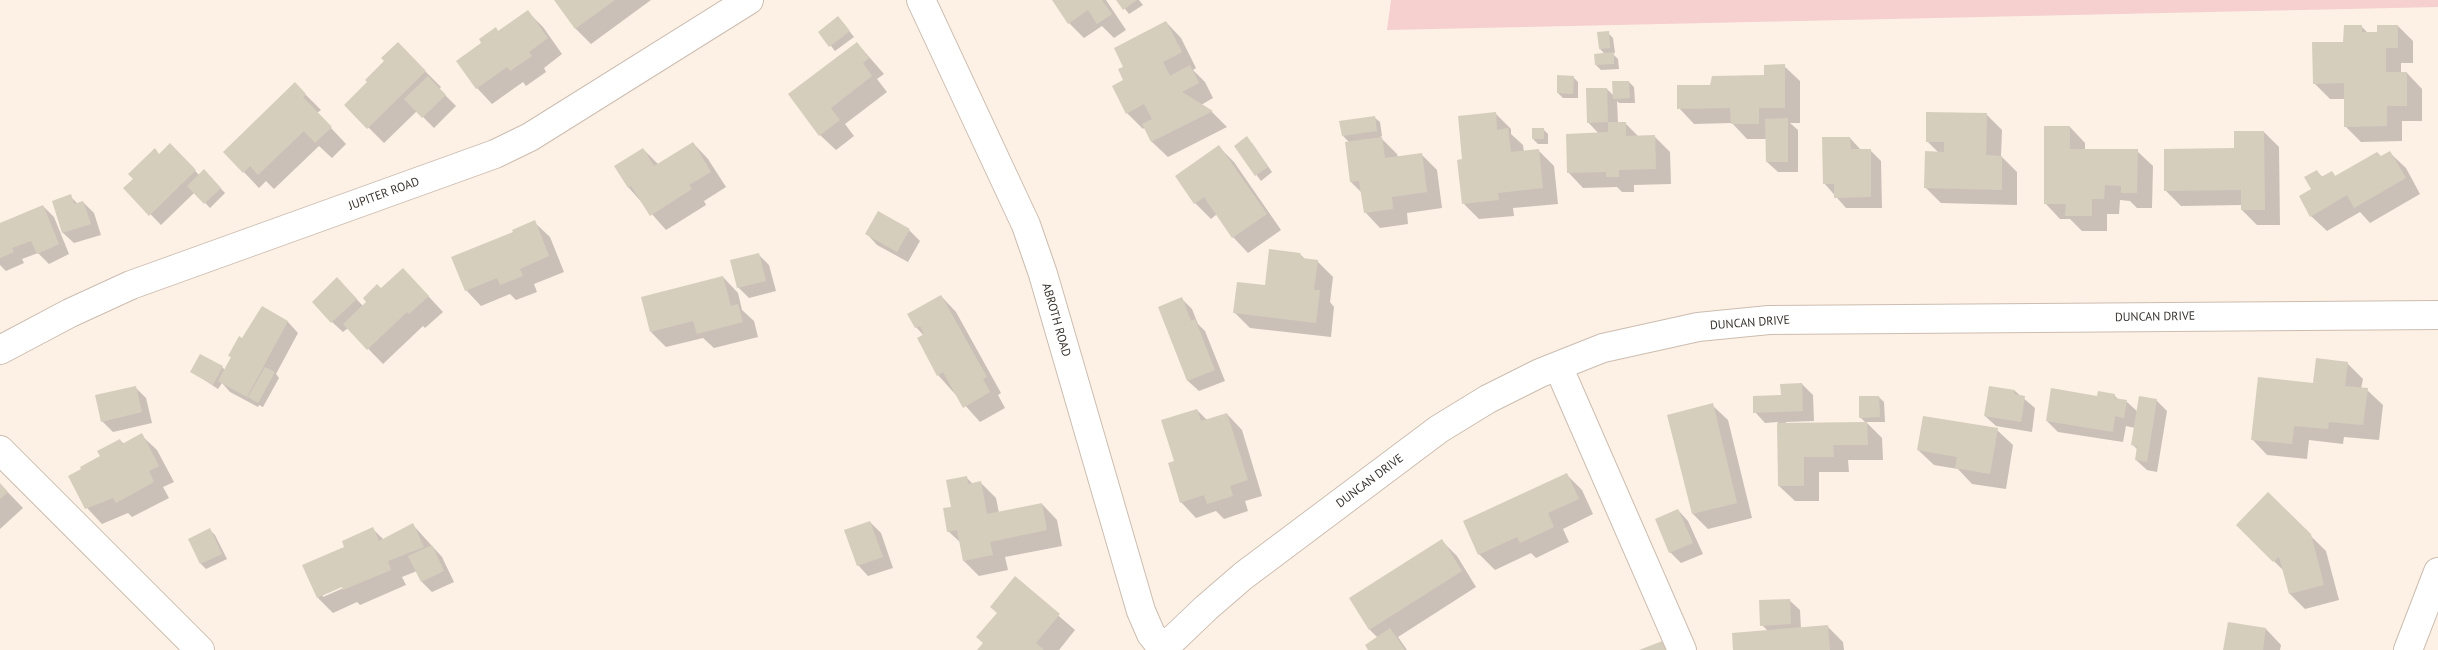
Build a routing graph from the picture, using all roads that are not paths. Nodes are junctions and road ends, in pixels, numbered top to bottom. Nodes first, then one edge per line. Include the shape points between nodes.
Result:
1 (749, 0) edge
2 (921, 0) edge
3 (2438, 314) edge
4 (0, 350) edge
5 (1558, 366) junction
6 (0, 450) edge
7 (2438, 572) edge
8 (200, 650) edge
9 (1163, 650) edge
10 (1682, 650) edge
11 (2408, 650) edge

1 - 4 street, JUPITER ROAD via 530,137 495,154 130,285
2 - 9 street, ABROTH ROAD via 1026,225 1141,611 1151,634
3 - 5 street, DUNCAN DRIVE via 1769,320 1698,327 1650,336 1603,348
5 - 9 street, DUNCAN DRIVE via 1488,399 1439,429 1243,576
5 - 10 street
6 - 8 street
7 - 11 street

